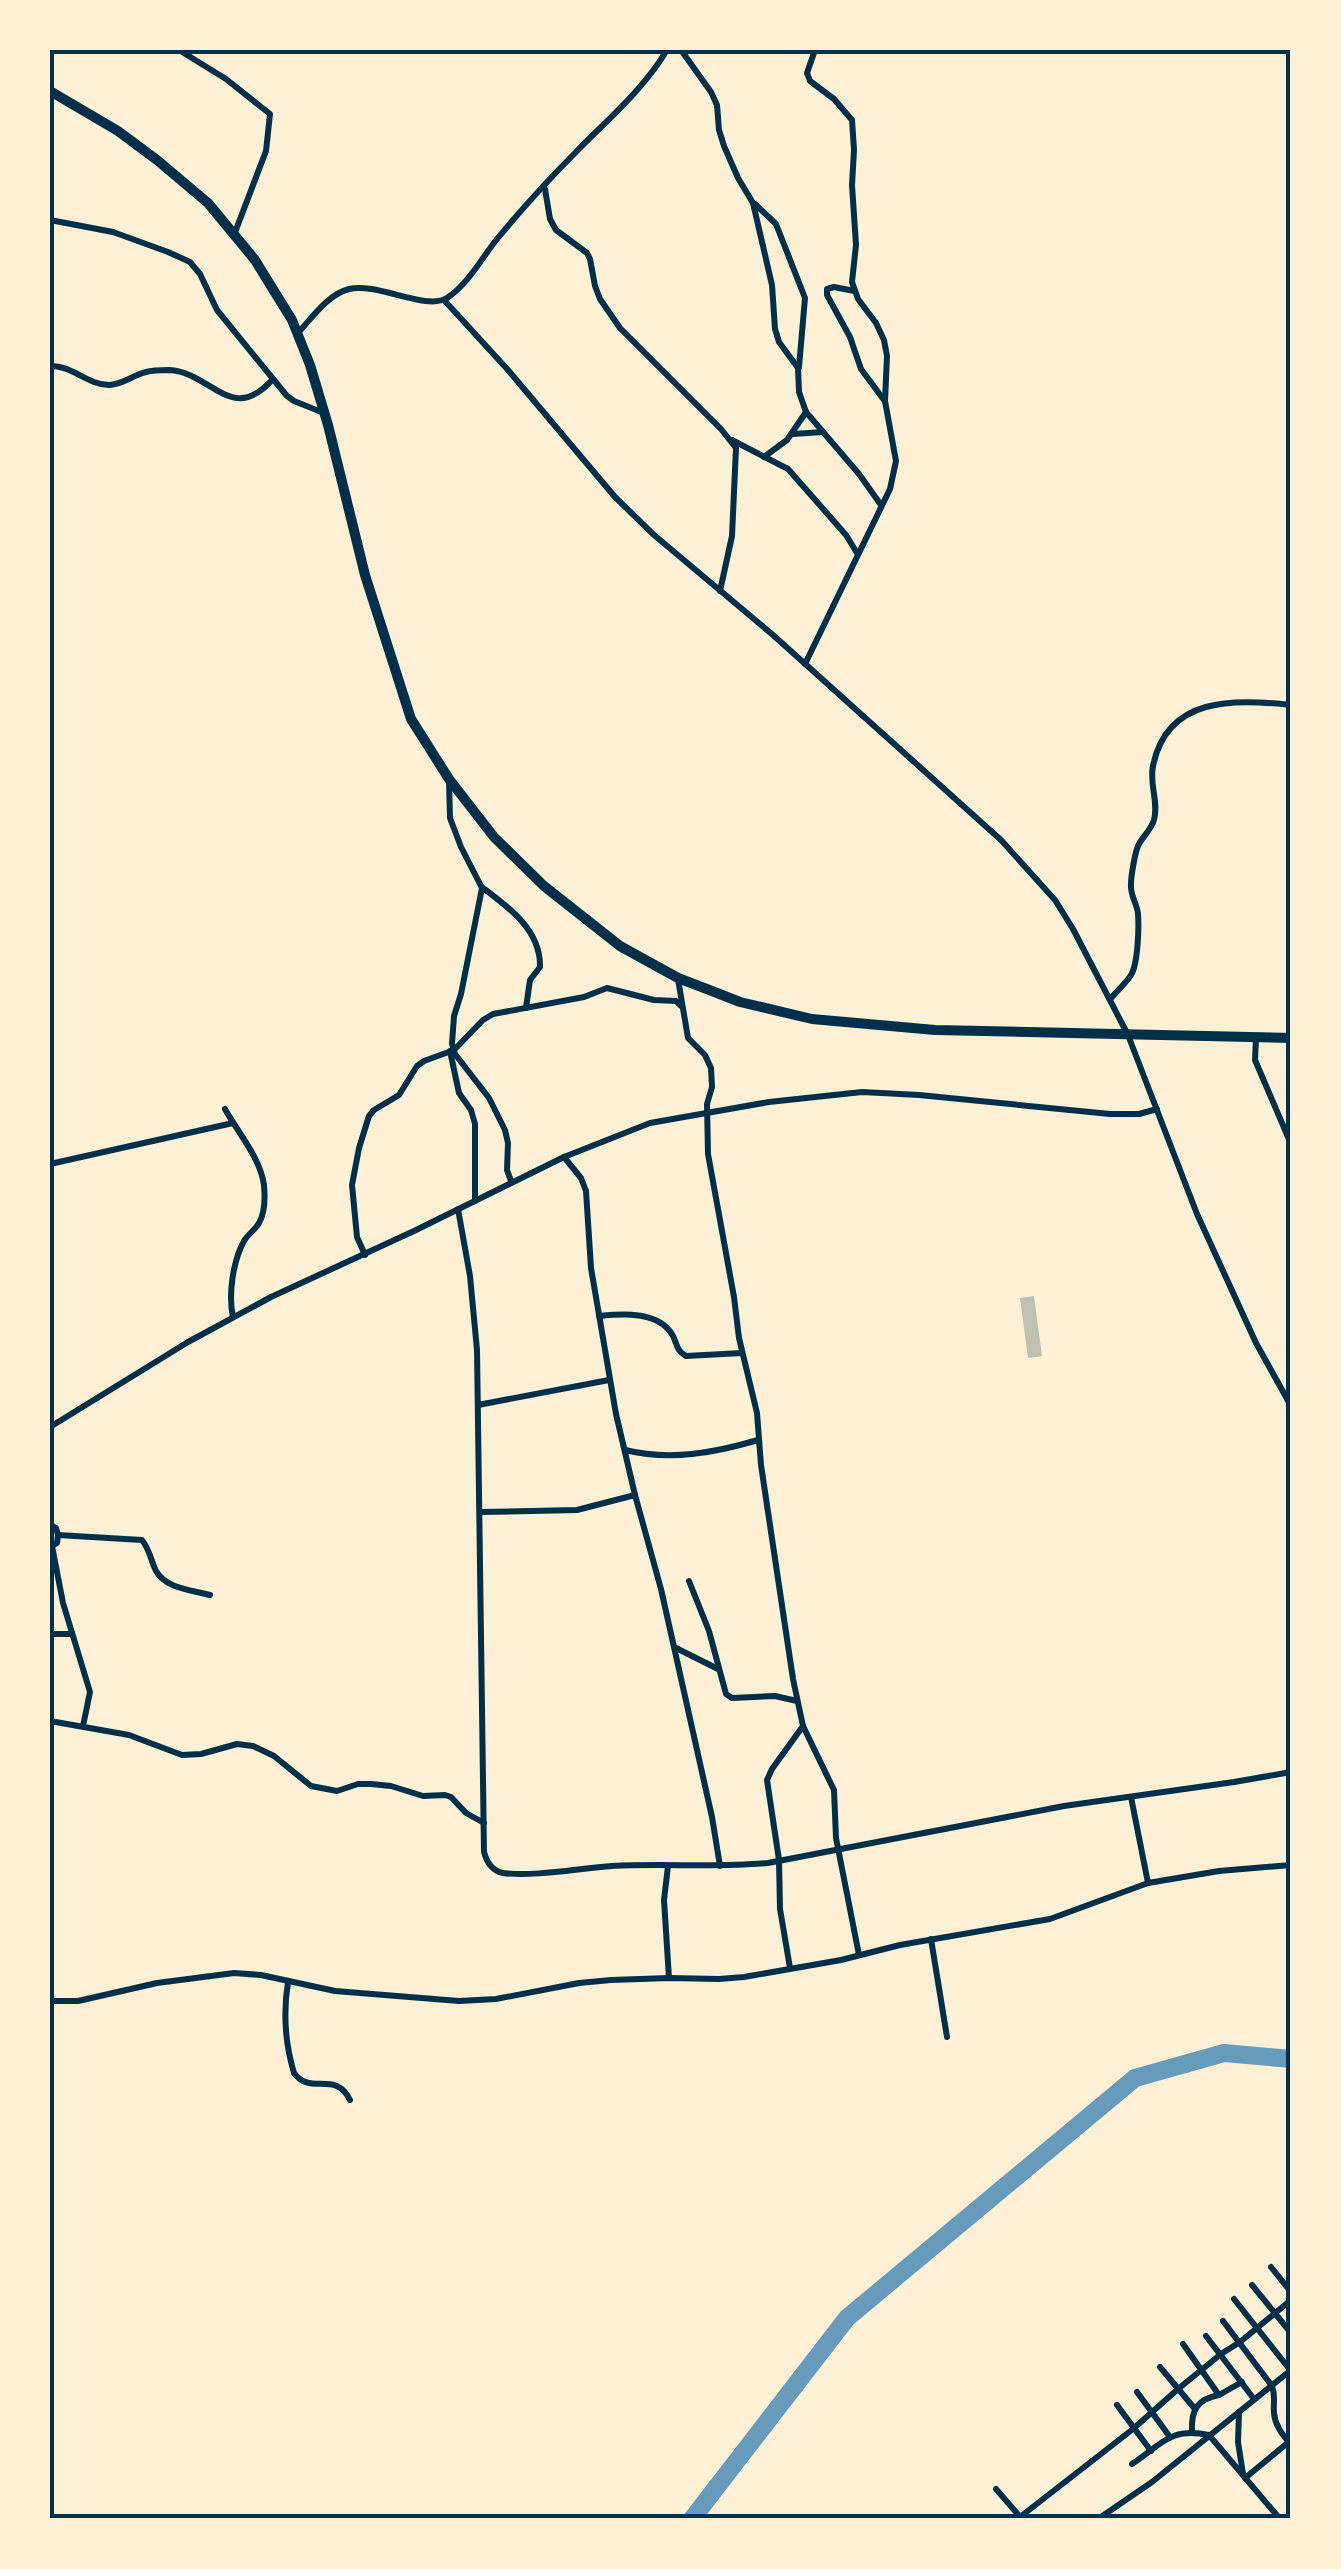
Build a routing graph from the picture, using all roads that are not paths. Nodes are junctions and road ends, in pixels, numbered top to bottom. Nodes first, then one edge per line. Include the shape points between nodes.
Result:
1 (179, 50) edge
2 (668, 50) edge
3 (681, 50) edge
4 (815, 50) edge
5 (50, 91) edge
6 (544, 188) junction
7 (754, 203) junction
8 (50, 220) edge
9 (234, 235) junction
10 (854, 291) junction
11 (444, 300) junction
12 (297, 334) junction
13 (50, 366) edge
14 (798, 368) junction
15 (273, 378) junction
16 (885, 401) junction
17 (806, 412) junction
18 (325, 413) junction
19 (823, 432) junction
20 (791, 434) junction
21 (730, 438) junction
22 (763, 457) junction
23 (882, 506) junction
24 (858, 554) junction
25 (720, 591) junction
26 (805, 664) junction
27 (1291, 705) edge
28 (448, 780) junction
29 (482, 888) junction
30 (678, 978) junction
31 (1110, 998) junction
32 (682, 1007) junction
33 (526, 1008) junction
34 (1128, 1035) junction
35 (1256, 1036) junction
36 (1291, 1038) edge
37 (452, 1050) junction
38 (1157, 1108) junction
39 (225, 1109) dead end
40 (707, 1112) junction
41 (233, 1123) junction
42 (1291, 1144) edge
43 (564, 1156) junction
44 (50, 1164) edge
45 (511, 1182) junction
46 (475, 1201) junction
47 (458, 1209) junction
48 (364, 1254) junction
49 (233, 1316) junction
50 (600, 1316) junction
51 (742, 1354) junction
52 (609, 1380) junction
53 (478, 1405) junction
54 (1291, 1406) edge
55 (50, 1427) edge
56 (758, 1440) junction
57 (625, 1450) junction
58 (634, 1495) junction
59 (481, 1512) junction
60 (50, 1525) edge
61 (58, 1535) junction
62 (51, 1546) edge
63 (689, 1581) dead end
64 (210, 1595) dead end
65 (50, 1634) edge
66 (72, 1634) junction
67 (674, 1648) junction
68 (718, 1669) junction
69 (796, 1701) junction
70 (50, 1721) edge
71 (83, 1726) junction
72 (802, 1726) junction
73 (1291, 1772) edge
74 (1131, 1797) junction
75 (484, 1823) junction
76 (838, 1848) junction
77 (779, 1860) junction
78 (1291, 1865) edge
79 (668, 1866) junction
80 (720, 1866) junction
81 (1148, 1882) junction
82 (932, 1940) junction
83 (859, 1954) junction
84 (790, 1968) junction
85 (669, 1978) junction
86 (288, 1982) junction
87 (50, 2001) edge
88 (947, 2037) dead end
89 (350, 2100) dead end
90 (1271, 2267) dead end
91 (1252, 2285) dead end
92 (1291, 2296) edge
93 (1234, 2298) dead end
94 (1274, 2312) junction
95 (1224, 2322) dead end
96 (1256, 2327) junction
97 (1291, 2333) edge
98 (1206, 2336) dead end
99 (1240, 2342) junction
100 (1183, 2344) dead end
101 (1221, 2354) junction
102 (1160, 2367) dead end
103 (1202, 2370) junction
104 (1291, 2371) edge
105 (1242, 2382) junction
106 (1291, 2382) edge
107 (1272, 2386) junction
108 (1178, 2388) junction
109 (1137, 2392) dead end
110 (1220, 2395) junction
111 (1254, 2400) junction
112 (1117, 2405) dead end
113 (1196, 2409) junction
114 (1240, 2411) junction
115 (1152, 2413) junction
116 (1133, 2429) junction
117 (1192, 2432) junction
118 (1209, 2435) junction
119 (1170, 2438) junction
120 (1290, 2442) edge
121 (1151, 2451) junction
122 (1132, 2464) dead end
123 (1244, 2477) junction
124 (996, 2489) dead end
125 (1291, 2513) edge
126 (1021, 2518) edge
127 (1098, 2519) edge
128 (1282, 2519) edge

1 - 9 street via 270,114 266,151
2 - 6 street
3 - 7 street via 718,104 724,146
4 - 10 street via 810,81 852,120
5 - 9 main road via 157,160
6 - 11 street
6 - 21 street via 550,219 587,253 600,299 620,328
7 - 14 street via 775,329
7 - 14 street via 776,224 805,298
8 - 15 street via 124,235 190,262 217,310
9 - 12 main road via 256,260
10 - 16 street via 884,340
10 - 16 street via 834,286 827,295 861,369
11 - 12 street via 348,289
11 - 25 street via 614,498
12 - 18 main road
13 - 15 street via 110,385 173,370 235,399 262,392
14 - 17 street
15 - 18 street via 294,402
16 - 23 street via 896,461
17 - 19 street
17 - 20 street
18 - 28 main road via 385,642 411,718
19 - 20 street
19 - 23 street
20 - 22 street
21 - 22 street
21 - 25 street via 737,453 732,536
22 - 24 street via 798,478
23 - 24 street
24 - 26 street
25 - 26 street
26 - 31 street via 1035,875
27 - 31 street via 1196,708 1167,733 1152,770 1153,824 1137,850 1130,883 1138,916 1134,970
28 - 29 street via 450,818
28 - 30 main road via 544,886 620,946
29 - 33 street via 518,916 536,943 540,967 530,980
29 - 37 street
30 - 32 street
30 - 34 main road via 812,1019
31 - 34 street
32 - 33 street via 676,1000 607,988
32 - 40 street via 688,1038 710,1068
33 - 37 street via 488,1016
34 - 35 main road
34 - 38 street
35 - 36 main road
35 - 42 street via 1255,1060
37 - 45 street via 490,1098 505,1130
37 - 46 street via 459,1093 475,1124
37 - 48 street via 417,1066 400,1094 369,1116 352,1185
38 - 40 street via 1110,1114 862,1092
38 - 54 street via 1197,1214
39 - 41 street
40 - 43 street via 650,1123
40 - 51 street via 708,1154
41 - 44 street
41 - 49 street via 264,1182 260,1221 238,1258
43 - 45 street
43 - 50 street via 586,1191
45 - 46 street
46 - 47 street
47 - 48 street
47 - 53 street via 474,1310
48 - 49 street
49 - 55 street
50 - 51 street via 655,1320 686,1356
50 - 52 street
51 - 56 street
52 - 53 street
52 - 57 street
53 - 59 street
56 - 57 street via 682,1455
56 - 69 street
57 - 58 street
58 - 59 street via 576,1510
58 - 67 street
59 - 75 street
60 - 61 street
61 - 62 street
61 - 64 street via 142,1540 162,1579
62 - 66 street
63 - 68 street
65 - 66 street
66 - 71 street via 90,1692
67 - 68 street
67 - 80 street
68 - 69 street via 729,1696
69 - 72 street
70 - 71 street
71 - 75 street via 182,1755 252,1746 310,1786 337,1791 380,1784 445,1795
72 - 76 street via 834,1790
72 - 77 street via 767,1780
73 - 74 street
74 - 76 street
74 - 81 street
75 - 79 street via 486,1861 500,1873
76 - 77 street
76 - 83 street
77 - 80 street
77 - 84 street
78 - 81 street
79 - 80 street
79 - 85 street
81 - 82 street via 1050,1919
82 - 83 street
82 - 88 street
83 - 84 street
84 - 85 street via 719,1979
85 - 86 street via 458,2002
86 - 87 street via 234,1972
86 - 89 street via 285,2032 294,2074 305,2083 336,2084
90 - 92 street
91 - 94 street
92 - 94 street
93 - 96 street
94 - 96 street
94 - 97 street
95 - 99 street
96 - 99 street
96 - 104 street
98 - 101 street
99 - 101 street
99 - 107 street
100 - 103 street
101 - 103 street
101 - 105 street
102 - 108 street
103 - 108 street
103 - 110 street
104 - 106 street
104 - 107 street
105 - 110 street
105 - 111 street
107 - 111 street
107 - 120 street via 1277,2426
108 - 113 street
108 - 115 street
109 - 115 street
110 - 113 street via 1204,2398
111 - 114 street
112 - 116 street
113 - 117 street
114 - 118 street
114 - 123 street
115 - 116 street
115 - 119 street
116 - 121 street
116 - 126 street
117 - 118 street
117 - 119 street
118 - 123 street
118 - 127 street
119 - 121 street
120 - 123 street
121 - 122 street
123 - 128 street
124 - 126 street
125 - 128 street

